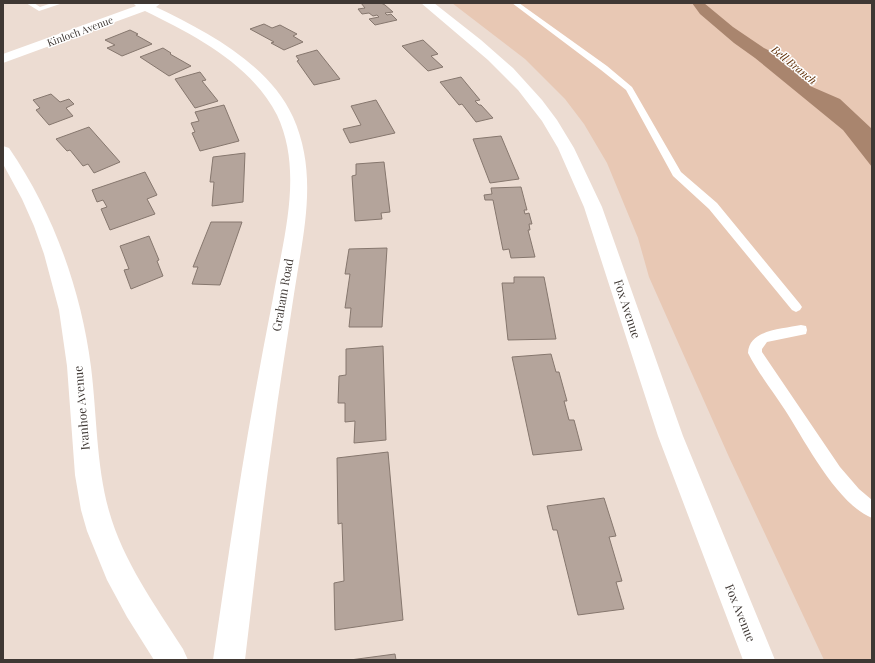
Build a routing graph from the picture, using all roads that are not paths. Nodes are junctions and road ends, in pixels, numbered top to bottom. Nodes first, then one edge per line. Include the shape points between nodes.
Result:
1 (29, 3) edge
2 (60, 3) edge
3 (428, 3) edge
4 (515, 3) edge
5 (147, 4) edge
6 (3, 59) edge
7 (3, 150) edge
8 (796, 307) dead end
9 (800, 330) dead end
10 (872, 510) edge
11 (172, 660) edge
12 (229, 660) edge
13 (759, 660) edge

1 - 2 lane via 39,9
3 - 13 street, Fox Avenue via 488,52 515,78 549,120 574,165 602,233 644,362 692,494
4 - 8 lane via 629,89 677,174 713,206
5 - 6 street, Kinloch Avenue
5 - 12 street, Graham Road via 228,53 261,82 286,120 294,141 298,164 298,208 260,435
7 - 11 street, Ivanhoe Avenue via 33,203 50,246 68,305 79,364 89,478 104,539 125,585
9 - 10 lane via 763,338 755,347 755,353 834,472 853,495

